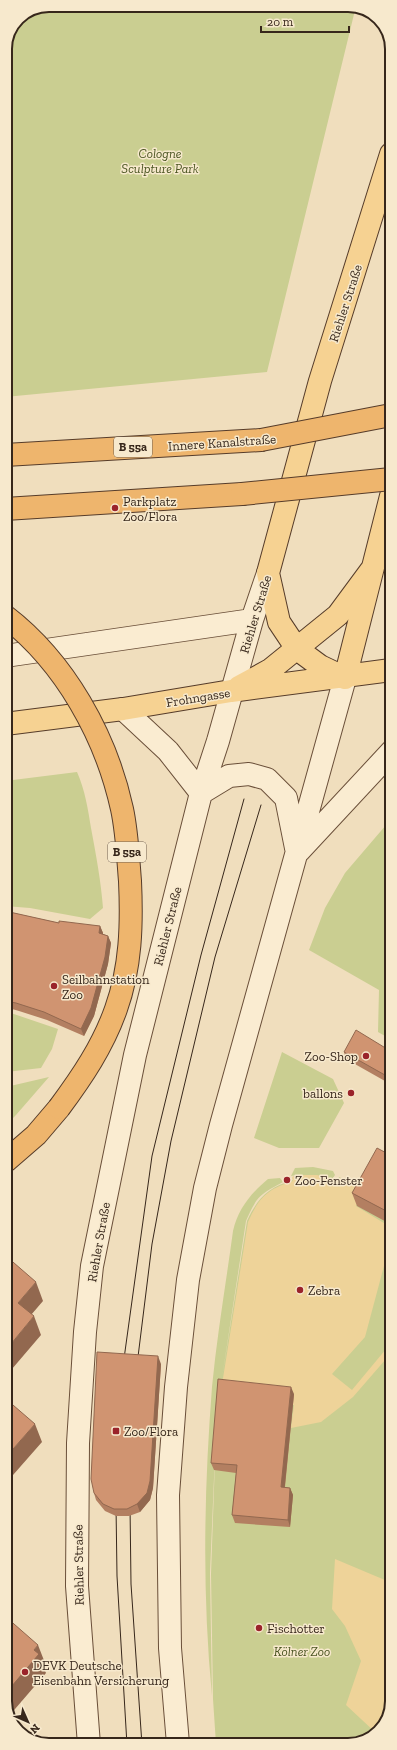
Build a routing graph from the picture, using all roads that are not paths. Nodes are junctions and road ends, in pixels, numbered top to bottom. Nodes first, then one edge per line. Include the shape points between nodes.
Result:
1 (385, 173) edge
2 (385, 416) edge
3 (385, 430) edge
4 (261, 440) junction
5 (12, 455) edge
6 (385, 480) edge
7 (12, 509) edge
8 (385, 519) edge
9 (372, 568) junction
10 (268, 573) junction
11 (252, 620) junction
12 (12, 623) edge
13 (297, 649) junction
14 (12, 655) edge
15 (385, 671) edge
16 (345, 678) junction
17 (231, 691) junction
18 (123, 709) junction
19 (12, 723) edge
20 (385, 759) edge
21 (201, 793) junction
22 (297, 853) junction
23 (12, 1156) edge
24 (89, 1738) edge
25 (178, 1738) edge

1 - 10 main road, Riehler Straße via 320,381
2 - 4 highway, B 55a, bridge
3 - 4 highway, Innere Kanalstraße / B 55a, bridge
4 - 5 highway, Innere Kanalstraße / B 55a
6 - 7 highway, bridge via 242,494
8 - 9 main road
9 - 13 main road via 338,615
9 - 16 main road
10 - 11 main road, Riehler Straße
10 - 13 main road via 279,622
11 - 14 main road
11 - 17 main road, Riehler Straße
12 - 23 highway, B 55a, bridge via 51,661 79,700 104,749 122,809 131,910 131,943 116,1009 97,1053 59,1108 36,1135
13 - 16 main road via 320,666
13 - 17 main road via 270,670
15 - 16 main road, Frohngasse
16 - 17 main road, Frohngasse
16 - 22 main road
17 - 18 main road, Frohngasse
17 - 21 main road, Riehler Straße
18 - 19 main road, Frohngasse
18 - 21 main road via 168,751
20 - 22 main road
21 - 22 main road via 229,776 249,774 266,779 286,798
21 - 24 main road, Riehler Straße via 135,1055 97,1240 84,1339 78,1443 78,1586
22 - 25 main road via 207,1181 185,1301 168,1495 170,1648

